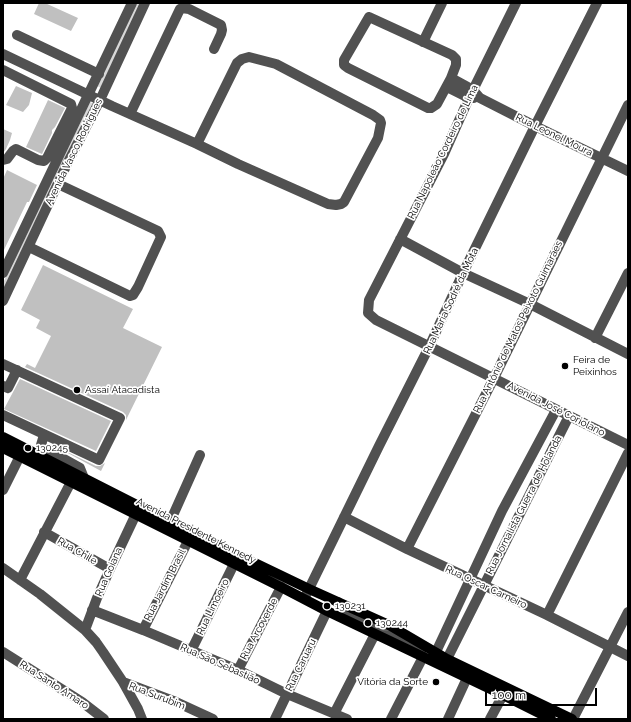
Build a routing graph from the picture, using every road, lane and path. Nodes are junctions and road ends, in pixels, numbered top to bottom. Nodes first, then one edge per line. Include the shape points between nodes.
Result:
1 (132, 3) edge
2 (146, 3) edge
3 (442, 3) edge
4 (516, 3) edge
5 (597, 3) edge
6 (17, 35) dead end
7 (423, 42) junction
8 (214, 49) dead end
9 (3, 54) edge
10 (3, 70) edge
11 (98, 74) junction
12 (449, 82) junction
13 (471, 94) junction
14 (88, 95) junction
15 (100, 100) junction
16 (628, 105) edge
17 (130, 114) junction
18 (64, 124) junction
19 (535, 126) junction
20 (70, 133) junction
21 (197, 144) junction
22 (54, 145) junction
23 (64, 145) junction
24 (602, 158) junction
25 (3, 160) edge
26 (628, 171) edge
27 (58, 184) junction
28 (400, 239) junction
29 (29, 247) junction
30 (628, 272) edge
31 (3, 273) edge
32 (463, 273) junction
33 (369, 300) joint
34 (3, 301) edge
35 (530, 304) junction
36 (595, 338) junction
37 (429, 347) junction
38 (628, 354) edge
39 (3, 364) edge
40 (17, 370) junction
41 (494, 378) junction
42 (3, 386) edge
43 (556, 410) junction
44 (3, 415) edge
45 (569, 416) junction
46 (44, 435) junction
47 (3, 437) edge
48 (628, 445) edge
49 (3, 448) edge
50 (628, 453) edge
51 (200, 455) dead end
52 (20, 456) junction
53 (529, 460) junction
54 (543, 468) junction
55 (84, 478) junction
56 (71, 482) junction
57 (3, 490) edge
58 (502, 512) junction
59 (136, 514) junction
60 (344, 517) junction
61 (517, 519) junction
62 (170, 522) junction
63 (44, 532) junction
64 (188, 541) junction
65 (407, 549) junction
66 (234, 564) junction
67 (3, 568) edge
68 (110, 569) junction
69 (470, 579) junction
70 (20, 580) junction
71 (483, 585) junction
72 (281, 587) junction
73 (309, 589) junction
74 (304, 599) junction
75 (92, 610) junction
76 (327, 611) junction
77 (628, 612) edge
78 (547, 615) junction
79 (85, 630) junction
80 (143, 630) junction
81 (377, 635) junction
82 (610, 647) junction
83 (191, 651) junction
84 (3, 652) edge
85 (436, 652) junction
86 (628, 656) edge
87 (423, 657) junction
88 (448, 658) junction
89 (238, 670) junction
90 (467, 678) junction
91 (123, 682) junction
92 (287, 694) junction
93 (503, 695) junction
94 (334, 714) junction
95 (104, 719) edge
96 (142, 719) edge
97 (213, 719) edge
98 (275, 719) edge
99 (347, 719) edge
100 (391, 719) edge
101 (448, 719) edge
102 (490, 719) edge
103 (551, 719) edge
104 (573, 719) edge

1 - 11 street, Avenida Vasco Rodrigues
2 - 15 street, Avenida Vasco Rodrigues
3 - 7 street
4 - 13 street, Rua Napoleão Cordeiro de Lima
5 - 19 street, Rua Maria Sodré da Mota
6 - 11 street
7 - 12 street via 456,59
7 - 12 street via 369,17 344,60 344,65 428,108 437,104
8 - 17 street via 221,34 221,26 189,9 180,9
9 - 14 street
10 - 18 street via 71,104 72,108
11 - 14 street, Avenida Vasco Rodrigues
12 - 13 street
13 - 19 street, Rua Leonel Moura
13 - 28 street, Rua Napoleão Cordeiro de Lima via 444,154
14 - 15 street
14 - 20 street, Avenida Vasco Rodrigues
15 - 17 street
15 - 27 street, Avenida Vasco Rodrigues
16 - 24 street, Rua Antônio de Matos Peixoto Guimarães
17 - 21 street
18 - 20 street
18 - 22 street
19 - 24 street, Rua Leonel Moura
19 - 32 street, Rua Maria Sodré da Mota
20 - 23 street, Avenida Vasco Rodrigues
21 - 21 street via 237,63 249,57 276,64 373,115 381,123 378,138 344,202 336,205 298,191
22 - 23 street
22 - 25 street via 44,161 16,149
23 - 31 street, Avenida Vasco Rodrigues
24 - 26 street, Rua Leonel Moura
24 - 35 street, Rua Antônio de Matos Peixoto Guimarães
27 - 29 street, Avenida Vasco Rodrigues
27 - 29 street via 158,231 161,237 138,287 130,296
28 - 32 street
28 - 33 street, Rua Napoleão Cordeiro de Lima
29 - 34 street, Avenida Vasco Rodrigues
30 - 36 street
32 - 35 street
32 - 37 street, Rua Maria Sodré da Mota
33 - 37 street, Avenida José Coriolano via 368,313 376,320
35 - 36 street
35 - 41 street, Rua Antônio de Matos Peixoto Guimarães
36 - 38 street
37 - 41 street, Avenida José Coriolano
37 - 60 street, Rua Maria Sodré da Mota
39 - 40 street
40 - 42 street via 8,388
40 - 46 street via 120,418 99,460
41 - 43 street, Avenida José Coriolano
41 - 65 street, Rua Antônio de Matos Peixoto Guimarães
43 - 45 street, Avenida José Coriolano
43 - 53 street, Rua Jornalista Guerra de Holanda
44 - 46 street
45 - 48 street, Avenida José Coriolano
45 - 54 street, Rua Jornalista Guerra de Holanda
46 - 55 street via 42,447 80,468
47 - 55 main road, Avenida Presidente Kennedy
49 - 52 main road, Avenida Presidente Kennedy
50 - 78 street
51 - 62 street
52 - 56 main road, Avenida Presidente Kennedy
52 - 57 street
53 - 54 street
53 - 58 street, Rua Jornalista Guerra de Holanda
54 - 61 street, Rua Jornalista Guerra de Holanda
55 - 62 main road, Avenida Presidente Kennedy
56 - 59 main road, Avenida Presidente Kennedy
56 - 63 street
58 - 61 street
58 - 69 street, Rua Jornalista Guerra de Holanda
59 - 64 main road, Avenida Presidente Kennedy
59 - 68 street, Rua Goiana
60 - 65 street, Rua Oscar Carneiro
60 - 73 street, Rua Maria Sodré da Mota
61 - 71 street, Rua Jornalista Guerra de Holanda
62 - 73 main road, Avenida Presidente Kennedy
63 - 68 street, Rua Chile
63 - 70 street
64 - 66 main road, Avenida Presidente Kennedy
64 - 80 street, Rua Jardim Brasil
65 - 69 street, Rua Oscar Carneiro
66 - 72 main road, Avenida Presidente Kennedy
66 - 83 street, Rua Limoeiro
67 - 70 street
68 - 75 street, Rua Goiana
69 - 71 street, Rua Oscar Carneiro
69 - 85 street, Rua Jornalista Guerra de Holanda
70 - 79 street
71 - 78 street, Rua Oscar Carneiro
71 - 88 street, Rua Jornalista Guerra de Holanda
72 - 74 main road, Avenida Presidente Kennedy
72 - 89 street, Rua Arcoverde
73 - 74 street, Rua Maria Sodré da Mota
73 - 85 main road, Avenida Presidente Kennedy via 389,625
74 - 76 main road, Avenida Presidente Kennedy
75 - 79 street, Rua Goiana
75 - 80 street, Rua São Sebastião
76 - 81 main road, Avenida Presidente Kennedy
76 - 92 street, Rua Caruaru
77 - 82 street
78 - 82 street, Rua Oscar Carneiro
79 - 91 street, Rua Surubim
80 - 83 street, Rua São Sebastião
81 - 87 main road, Avenida Presidente Kennedy
81 - 94 street
82 - 86 street, Rua Oscar Carneiro
82 - 104 street
83 - 89 street, Rua São Sebastião
84 - 95 street, Rua Santo Amaro via 82,702
85 - 88 main road, Avenida Presidente Kennedy
87 - 90 main road, Avenida Presidente Kennedy
87 - 100 street
88 - 104 main road, Avenida Presidente Kennedy
89 - 92 street, Rua São Sebastião
90 - 93 main road, Avenida Presidente Kennedy
90 - 101 street
91 - 96 street, Rua Surubim
91 - 97 street, Rua Surubim
92 - 94 street, Rua São Sebastião
92 - 98 street, Rua Caruaru
93 - 102 street
93 - 103 main road, Avenida Presidente Kennedy
94 - 99 street, Rua São Sebastião

